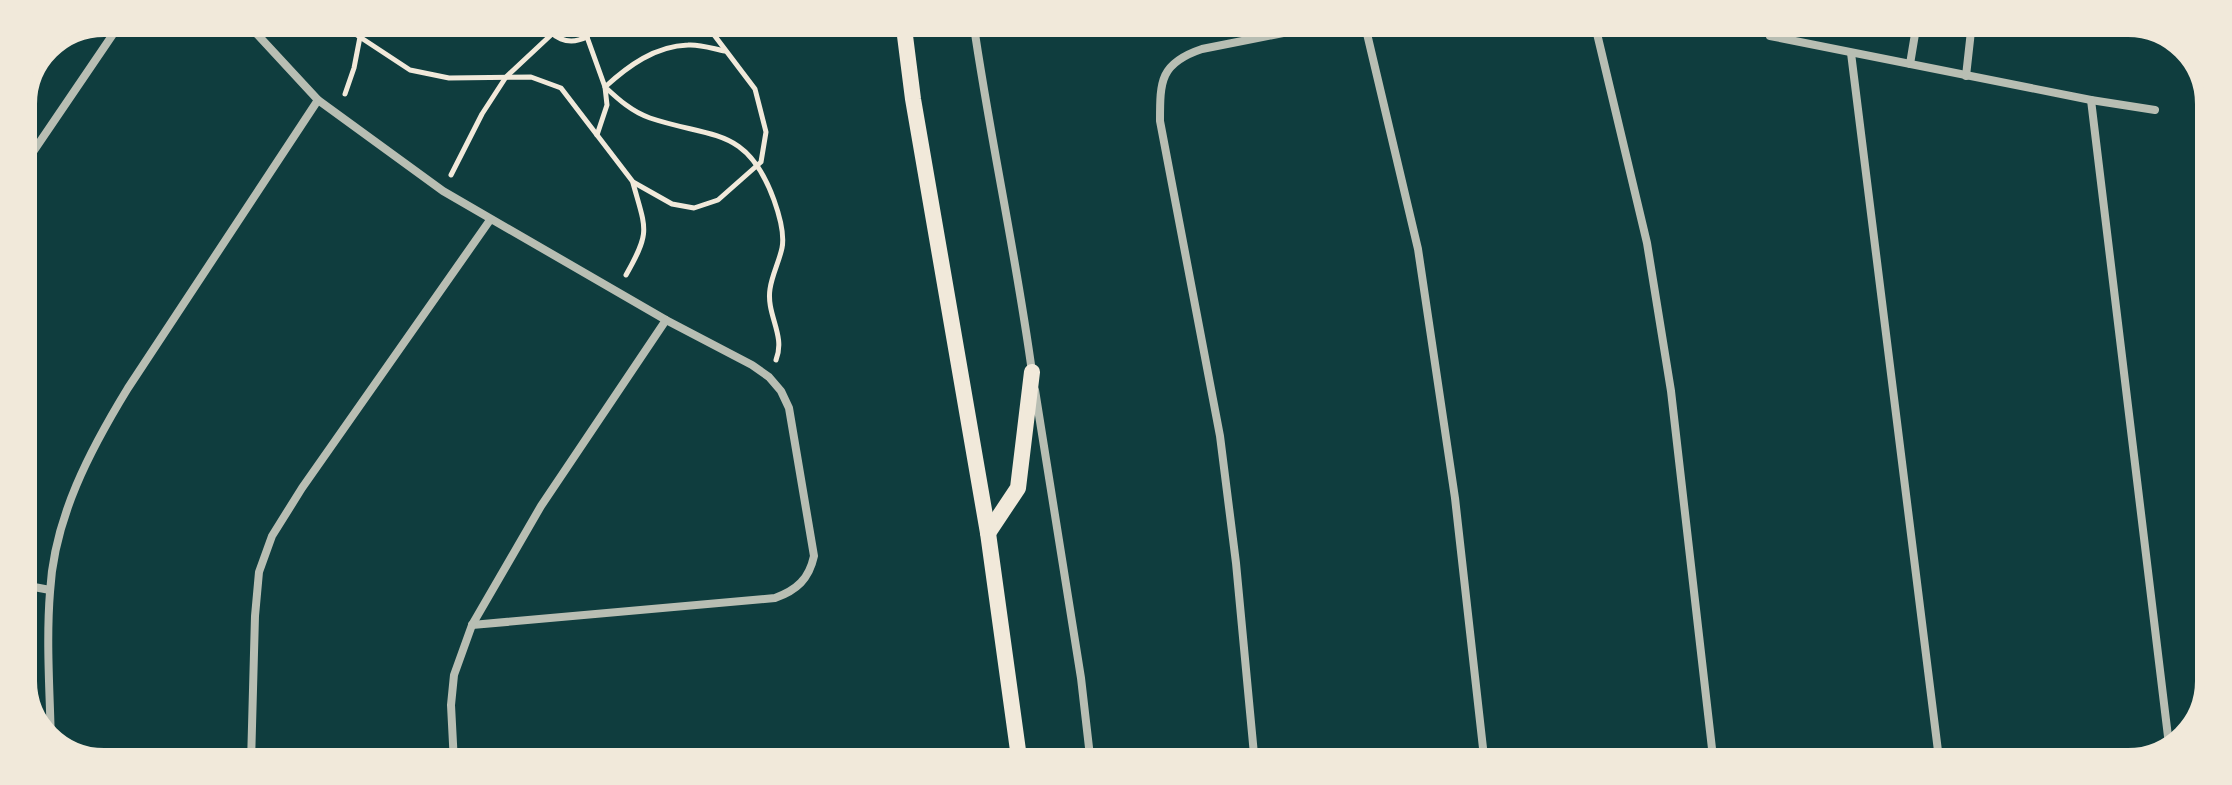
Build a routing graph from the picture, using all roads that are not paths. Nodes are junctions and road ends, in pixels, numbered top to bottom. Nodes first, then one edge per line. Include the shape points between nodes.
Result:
1 (114, 32) edge
2 (255, 32) edge
3 (905, 32) edge
4 (975, 32) edge
5 (1288, 32) edge
6 (1367, 32) edge
7 (1597, 32) edge
8 (1915, 32) edge
9 (1971, 32) edge
10 (1770, 36) dead end
11 (1851, 53) junction
12 (1910, 64) junction
13 (1966, 76) junction
14 (318, 100) junction
15 (2091, 100) junction
16 (2155, 110) dead end
17 (32, 153) edge
18 (490, 220) junction
19 (666, 320) junction
20 (1032, 372) junction
21 (988, 533) junction
22 (32, 587) edge
23 (50, 590) junction
24 (472, 625) junction
25 (51, 730) edge
26 (2168, 741) edge
27 (251, 753) edge
28 (453, 753) edge
29 (1018, 753) edge
30 (1090, 753) edge
31 (1254, 753) edge
32 (1484, 753) edge
33 (1713, 753) edge
34 (1938, 753) edge

1 - 17 street
2 - 14 street
3 - 21 main road
4 - 20 street
5 - 31 street via 1180,57 1160,88 1160,121 1220,436
6 - 32 street via 1418,249 1455,498
7 - 33 street via 1647,243 1671,391
8 - 12 street
9 - 13 street
10 - 11 street
11 - 12 street
11 - 34 street
12 - 13 street
13 - 15 street
14 - 18 street
14 - 23 street via 100,433 62,525
15 - 16 street
15 - 26 street
18 - 19 street
18 - 27 street via 272,536 259,572
19 - 24 street via 541,506
19 - 24 street via 752,365 781,391 789,408 814,556 811,569 800,585 775,598
20 - 21 main road via 1018,488
20 - 30 street
21 - 29 main road
22 - 23 street
23 - 25 street
24 - 28 street via 454,675

